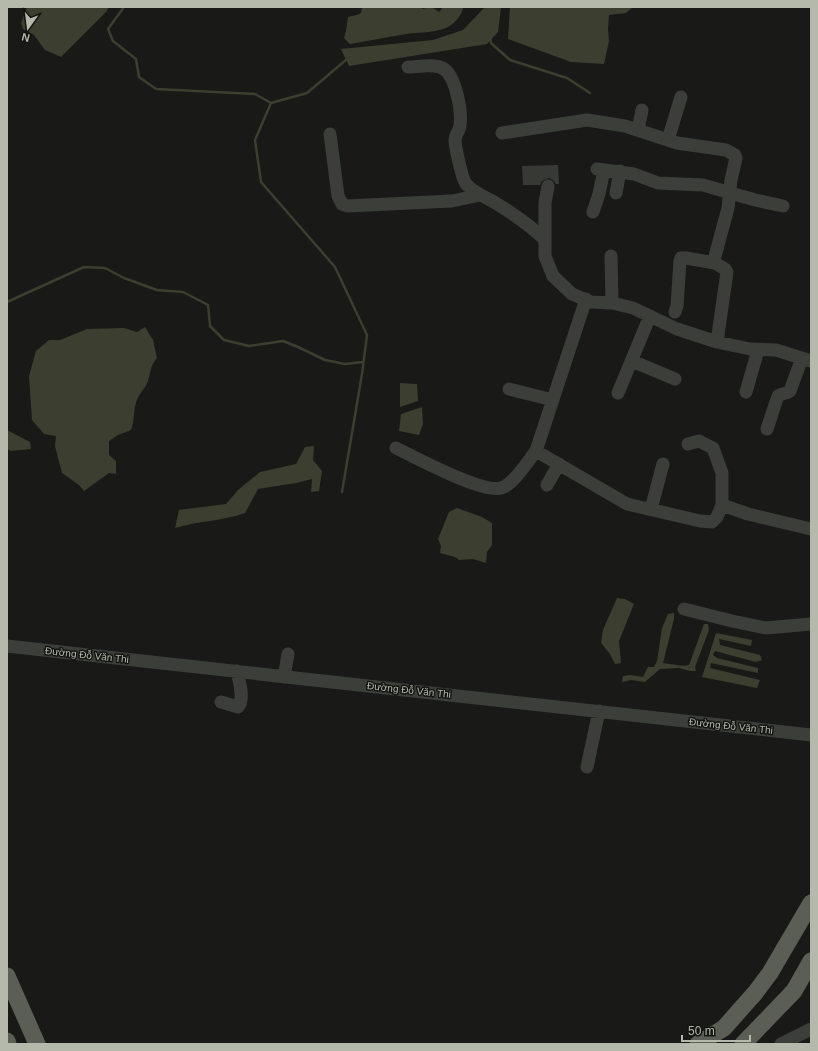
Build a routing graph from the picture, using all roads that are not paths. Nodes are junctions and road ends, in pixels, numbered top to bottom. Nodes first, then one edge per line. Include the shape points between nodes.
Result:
1 (408, 67) dead end
2 (682, 97) dead end
3 (642, 110) dead end
4 (638, 130) junction
5 (502, 133) dead end
6 (330, 134) dead end
7 (668, 140) junction
8 (620, 171) junction
9 (548, 186) dead end
10 (616, 193) dead end
11 (730, 193) junction
12 (480, 195) junction
13 (783, 206) dead end
14 (593, 212) dead end
15 (545, 240) junction
16 (611, 256) dead end
17 (715, 263) junction
18 (586, 299) junction
19 (612, 303) junction
20 (675, 312) dead end
21 (650, 316) junction
22 (717, 342) junction
23 (758, 350) junction
24 (807, 360) edge
25 (632, 361) junction
26 (675, 379) dead end
27 (509, 389) dead end
28 (746, 392) dead end
29 (618, 393) dead end
30 (553, 400) junction
31 (767, 429) dead end
32 (688, 444) dead end
33 (396, 448) dead end
34 (536, 451) junction
35 (559, 464) junction
36 (663, 464) dead end
37 (547, 485) dead end
38 (722, 505) junction
39 (651, 509) junction
40 (811, 529) edge
41 (684, 609) dead end
42 (811, 624) edge
43 (7, 646) edge
44 (288, 654) dead end
45 (237, 671) junction
46 (284, 676) junction
47 (221, 702) dead end
48 (599, 711) junction
49 (811, 735) edge
50 (587, 767) dead end
51 (811, 903) edge
52 (811, 961) edge
53 (7, 976) edge
54 (811, 1029) edge
55 (7, 1041) edge
56 (8, 1044) edge
57 (37, 1044) edge
58 (698, 1044) edge
59 (743, 1044) edge
60 (781, 1044) edge

1 - 12 street via 434,66 444,69 450,77 457,91 461,112 460,126 455,139 463,178 466,184
2 - 7 street
3 - 4 street
4 - 5 street via 587,120
4 - 7 street
6 - 12 street via 338,196 342,204 348,206 452,201
7 - 11 street via 726,150 735,154
8 - 10 street
8 - 11 street via 643,176 658,183 703,185
8 - 14 street via 600,169 599,194
9 - 15 street via 545,203
11 - 13 street
11 - 17 street
12 - 15 street via 532,227
15 - 18 street via 545,256 553,276 572,294
16 - 19 street
17 - 20 street via 681,258
17 - 22 street via 727,272
18 - 19 street via 598,303
18 - 30 street
19 - 21 street via 633,308
21 - 22 street via 677,329
21 - 25 street
22 - 23 street
23 - 24 street via 776,350
23 - 28 street
24 - 31 street via 790,391 776,399
25 - 26 street
25 - 29 street
27 - 30 street
30 - 34 street
32 - 38 street via 699,441 713,448 722,473
33 - 34 street via 471,483 492,489 502,488 517,476
34 - 35 street
35 - 37 street
35 - 39 street via 627,504
36 - 39 street
38 - 39 street via 718,517 712,522
38 - 40 street via 754,516
41 - 42 street via 766,628
43 - 45 street, Đường Đỗ Văn Thi
44 - 46 street
45 - 46 street, Đường Đỗ Văn Thi
45 - 47 street via 241,692 240,704 238,707
46 - 48 street, Đường Đỗ Văn Thi
48 - 49 street, Đường Đỗ Văn Thi
48 - 50 street
51 - 58 main road via 770,973 755,993 724,1028
52 - 59 main road via 794,991
53 - 57 main road
54 - 60 street
55 - 56 main road

